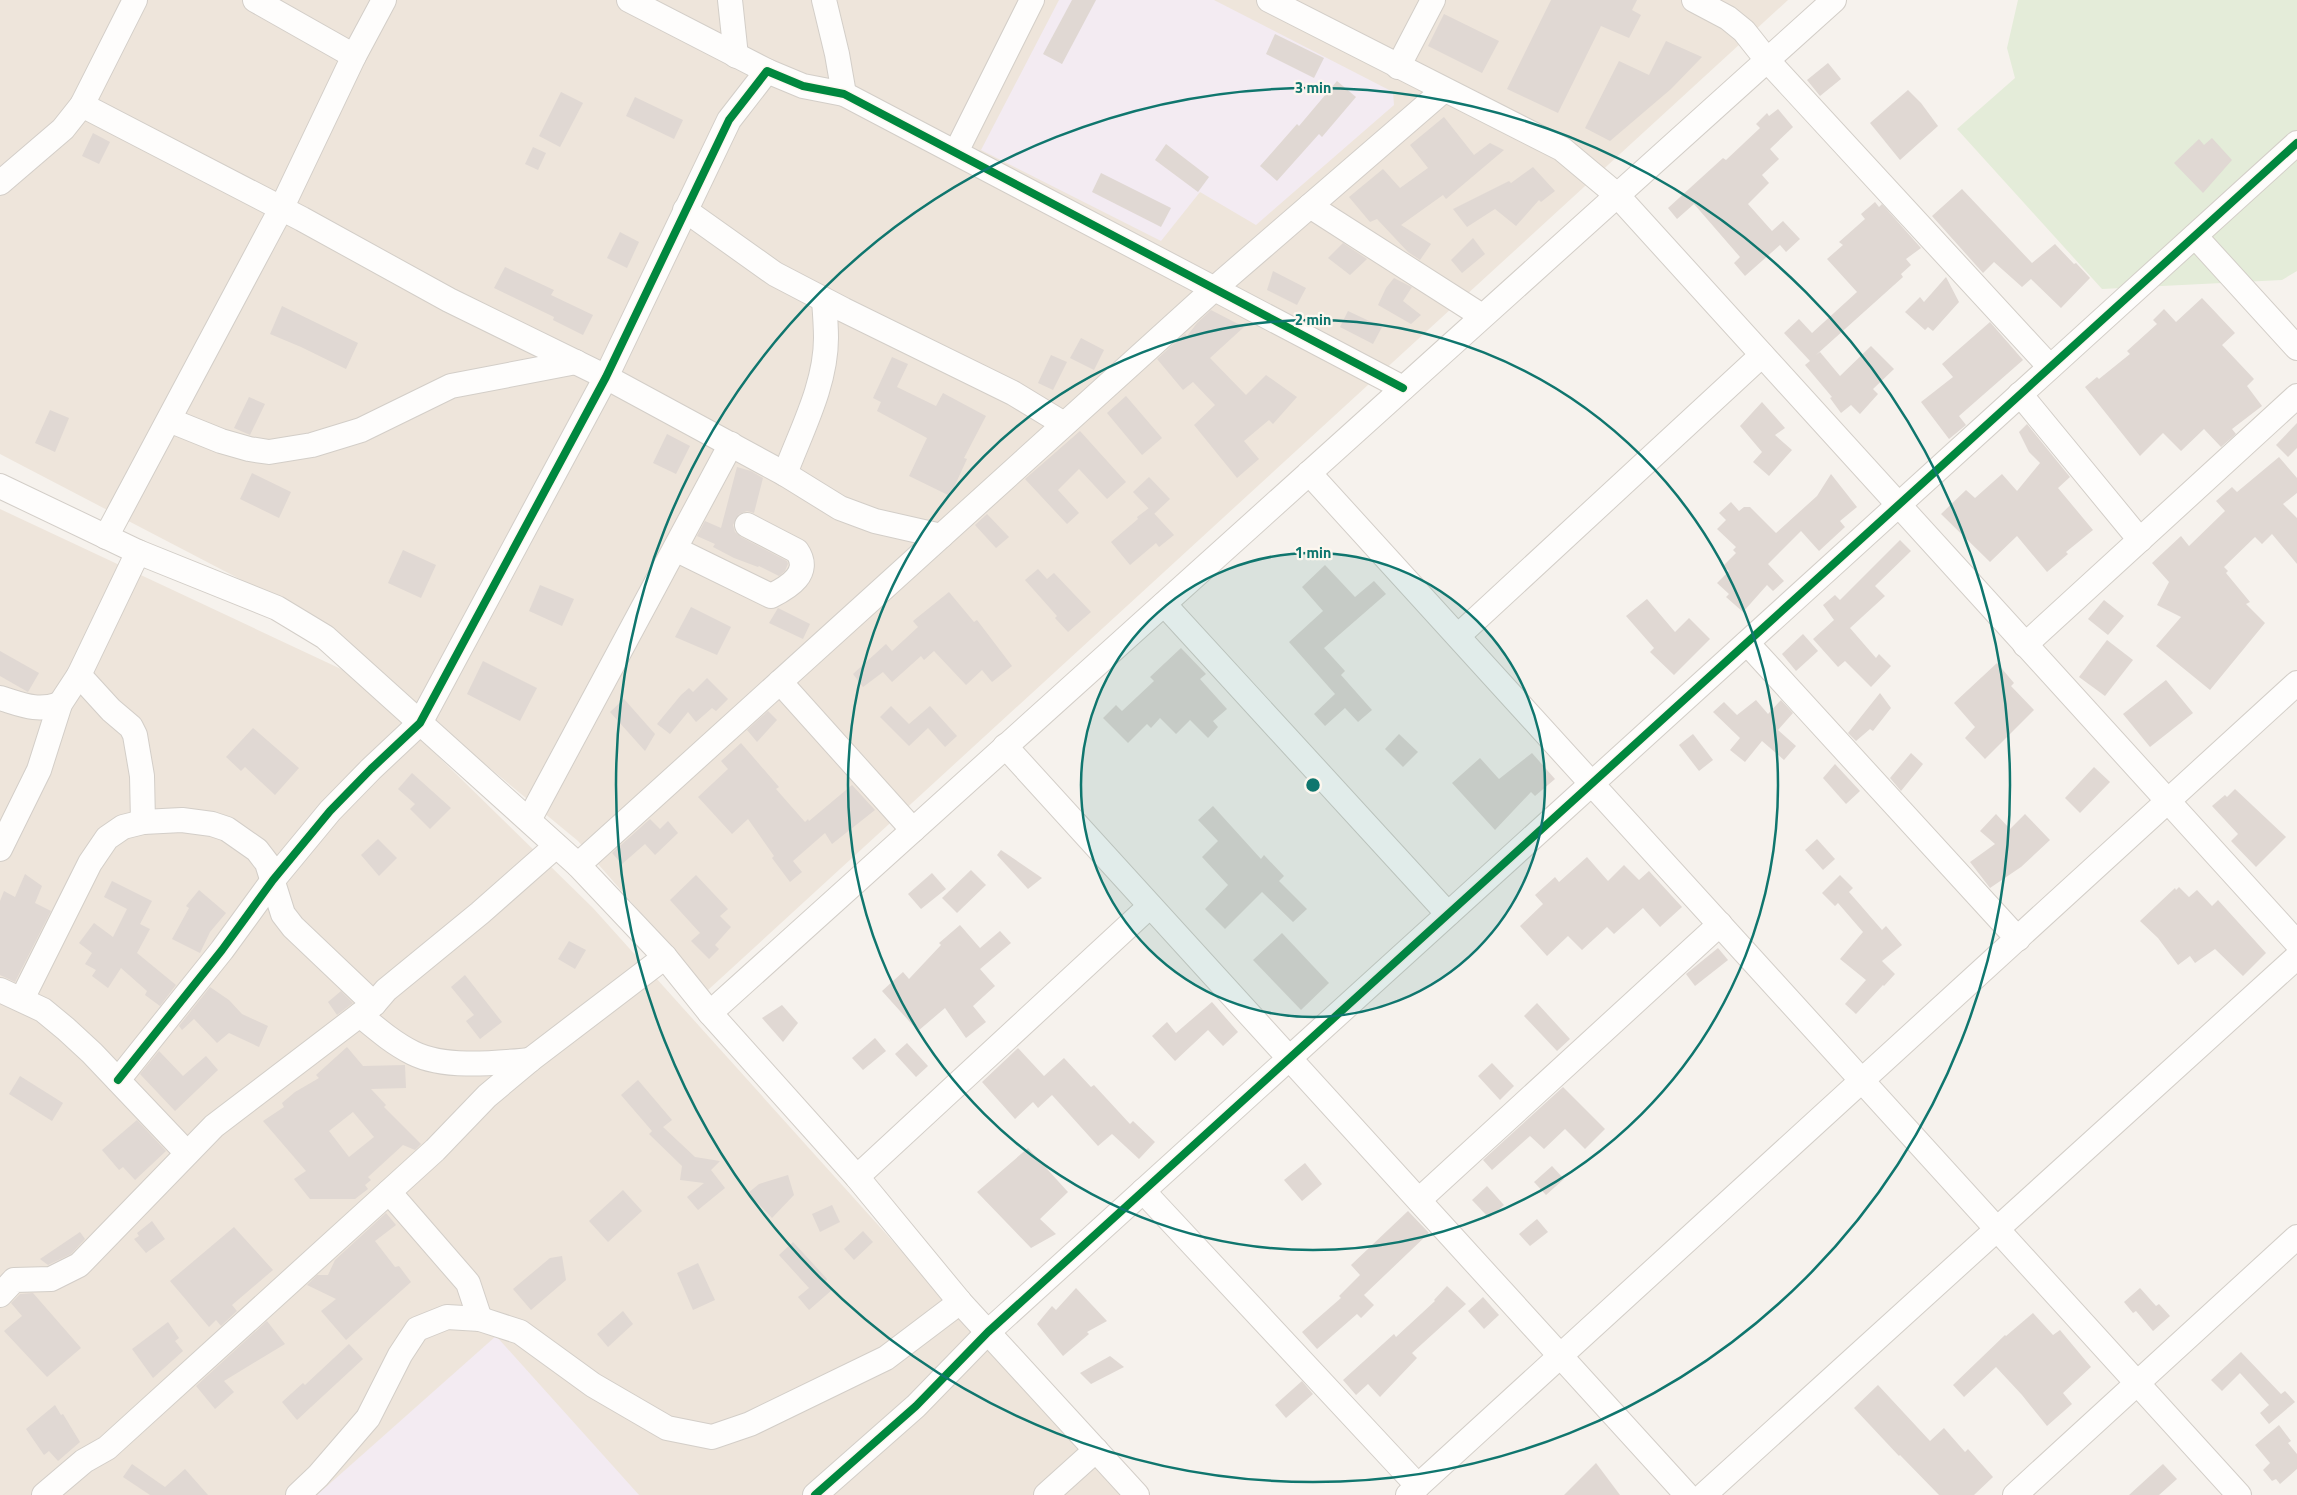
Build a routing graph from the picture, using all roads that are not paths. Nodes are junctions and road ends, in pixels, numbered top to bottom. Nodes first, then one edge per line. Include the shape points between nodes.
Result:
1 (135, 0) edge
2 (255, 0) edge
3 (384, 0) edge
4 (629, 0) edge
5 (730, 0) edge
6 (824, 0) edge
7 (1032, 0) edge
8 (1269, 0) edge
9 (1433, 0) edge
10 (1694, 0) edge
11 (1834, 0) edge
12 (354, 56) junction
13 (736, 56) junction
14 (1767, 60) junction
15 (1398, 66) junction
16 (767, 71) junction
17 (1444, 90) junction
18 (844, 94) junction
19 (82, 105) junction
20 (2297, 143) edge
21 (956, 152) junction
22 (0, 183) edge
23 (1617, 196) junction
24 (1310, 206) junction
25 (281, 209) junction
26 (686, 210) junction
27 (2195, 236) junction
28 (1216, 288) junction
29 (824, 300) junction
30 (1482, 316) junction
31 (2297, 348) edge
32 (1762, 355) junction
33 (576, 362) junction
34 (2050, 367) junction
35 (606, 377) junction
36 (1403, 388) junction
37 (2020, 394) junction
38 (2297, 396) edge
39 (169, 420) junction
40 (1064, 424) junction
41 (731, 444) junction
42 (1308, 473) junction
43 (785, 474) junction
44 (0, 486) edge
45 (1898, 505) junction
46 (747, 525) dead end
47 (941, 536) junction
48 (106, 537) junction
49 (2140, 540) junction
50 (675, 549) junction
51 (138, 552) junction
52 (1164, 604) junction
53 (1458, 636) junction
54 (1747, 643) junction
55 (2025, 644) junction
56 (79, 676) junction
57 (780, 682) junction
58 (2297, 684) edge
59 (0, 698) edge
60 (60, 704) junction
61 (420, 723) junction
62 (1005, 746) junction
63 (1592, 783) junction
64 (2168, 802) junction
65 (529, 820) junction
66 (143, 822) junction
67 (913, 830) junction
68 (556, 846) junction
69 (0, 849) edge
70 (578, 865) junction
71 (273, 880) junction
72 (1150, 906) junction
73 (1448, 914) junction
74 (1720, 924) junction
75 (2018, 939) junction
76 (2297, 943) edge
77 (665, 957) junction
78 (2297, 957) edge
79 (0, 990) edge
80 (22, 999) junction
81 (367, 1010) junction
82 (710, 1013) junction
83 (1289, 1058) junction
84 (530, 1060) junction
85 (118, 1080) junction
86 (1862, 1080) junction
87 (187, 1154) junction
88 (857, 1177) junction
89 (1143, 1191) junction
90 (389, 1192) junction
91 (1419, 1200) junction
92 (1997, 1229) junction
93 (2297, 1237) edge
94 (0, 1295) edge
95 (960, 1302) junction
96 (480, 1319) junction
97 (988, 1332) junction
98 (1561, 1356) junction
99 (2137, 1383) junction
100 (1096, 1450) junction
101 (1413, 1490) edge
102 (44, 1495) edge
103 (298, 1495) edge
104 (815, 1495) edge
105 (1046, 1495) edge
106 (1137, 1495) edge
107 (1687, 1495) edge
108 (1704, 1495) edge
109 (2014, 1495) edge
110 (2240, 1495) edge

1 - 19 street
2 - 12 street
3 - 12 street
4 - 13 street
5 - 13 street
6 - 18 street
7 - 21 street
8 - 15 street
9 - 15 street
10 - 14 street via 1728,18 1744,31
11 - 14 street
12 - 25 street
13 - 16 street
14 - 23 street
14 - 34 street
15 - 17 street
16 - 18 street via 803,86
16 - 26 street via 729,120
17 - 23 street via 1562,148
17 - 24 street
18 - 21 street
19 - 22 street via 63,129
19 - 25 street
20 - 27 street
21 - 28 street
23 - 30 street
23 - 32 street
24 - 28 street
24 - 30 street
25 - 33 street via 449,300
25 - 39 street
26 - 29 street via 775,274
26 - 35 street
27 - 31 street
27 - 34 street
28 - 36 street
28 - 40 street
29 - 40 street via 1013,393
29 - 43 street via 826,340 822,372
30 - 36 street
32 - 45 street
32 - 53 street
33 - 35 street
33 - 39 street via 451,386 361,430 312,445 269,452 221,441
34 - 37 street
35 - 41 street
35 - 61 street
36 - 42 street
37 - 45 street
37 - 49 street
38 - 49 street
39 - 48 street
40 - 47 street
41 - 43 street
41 - 50 street
42 - 52 street
42 - 53 street
43 - 47 street via 855,514
44 - 48 street
45 - 54 street
45 - 55 street
46 - 50 street via 797,551 802,558 803,568 789,588 771,596
47 - 57 street
48 - 51 street
49 - 55 street
50 - 65 street
51 - 56 street
51 - 61 street via 277,608 298,620 325,638
52 - 62 street
52 - 73 street
53 - 63 street
54 - 63 street
54 - 75 street
55 - 64 street
56 - 60 street
56 - 66 street via 131,727 135,735 142,776
57 - 67 street
57 - 70 street
58 - 64 street
59 - 60 street via 46,709
60 - 69 street via 39,770
61 - 65 street
61 - 71 street via 330,811
62 - 67 street
62 - 72 street
63 - 73 street
63 - 74 street
64 - 75 street
64 - 76 street
65 - 68 street
66 - 71 street via 182,820 227,829 257,850 267,863
66 - 80 street via 123,827 107,838 90,863
67 - 82 street
68 - 70 street
68 - 81 street via 386,990
70 - 77 street
71 - 81 street via 283,914
71 - 85 street via 222,950
72 - 83 street
72 - 88 street
73 - 83 street
74 - 86 street
74 - 91 street
75 - 86 street
77 - 82 street
77 - 84 street
78 - 92 street
79 - 80 street
80 - 85 street via 43,1010 66,1029
81 - 84 street via 385,1036 414,1054 447,1062
81 - 87 street via 214,1126
82 - 88 street
83 - 89 street
83 - 91 street
84 - 90 street via 487,1096
85 - 87 street
86 - 92 street
86 - 98 street
87 - 94 street via 79,1265 51,1279 14,1280
88 - 95 street
89 - 97 street
89 - 101 street
90 - 96 street via 468,1283
90 - 102 street via 107,1448 84,1461
91 - 98 street
92 - 99 street
92 - 108 street
93 - 99 street
95 - 96 street via 886,1358 750,1424 712,1437 667,1428 593,1385 520,1332
95 - 97 street
96 - 103 street via 447,1317 417,1329 368,1418
97 - 100 street
97 - 104 street via 916,1406
98 - 101 street
98 - 107 street
99 - 109 street
99 - 110 street
100 - 105 street
100 - 106 street

